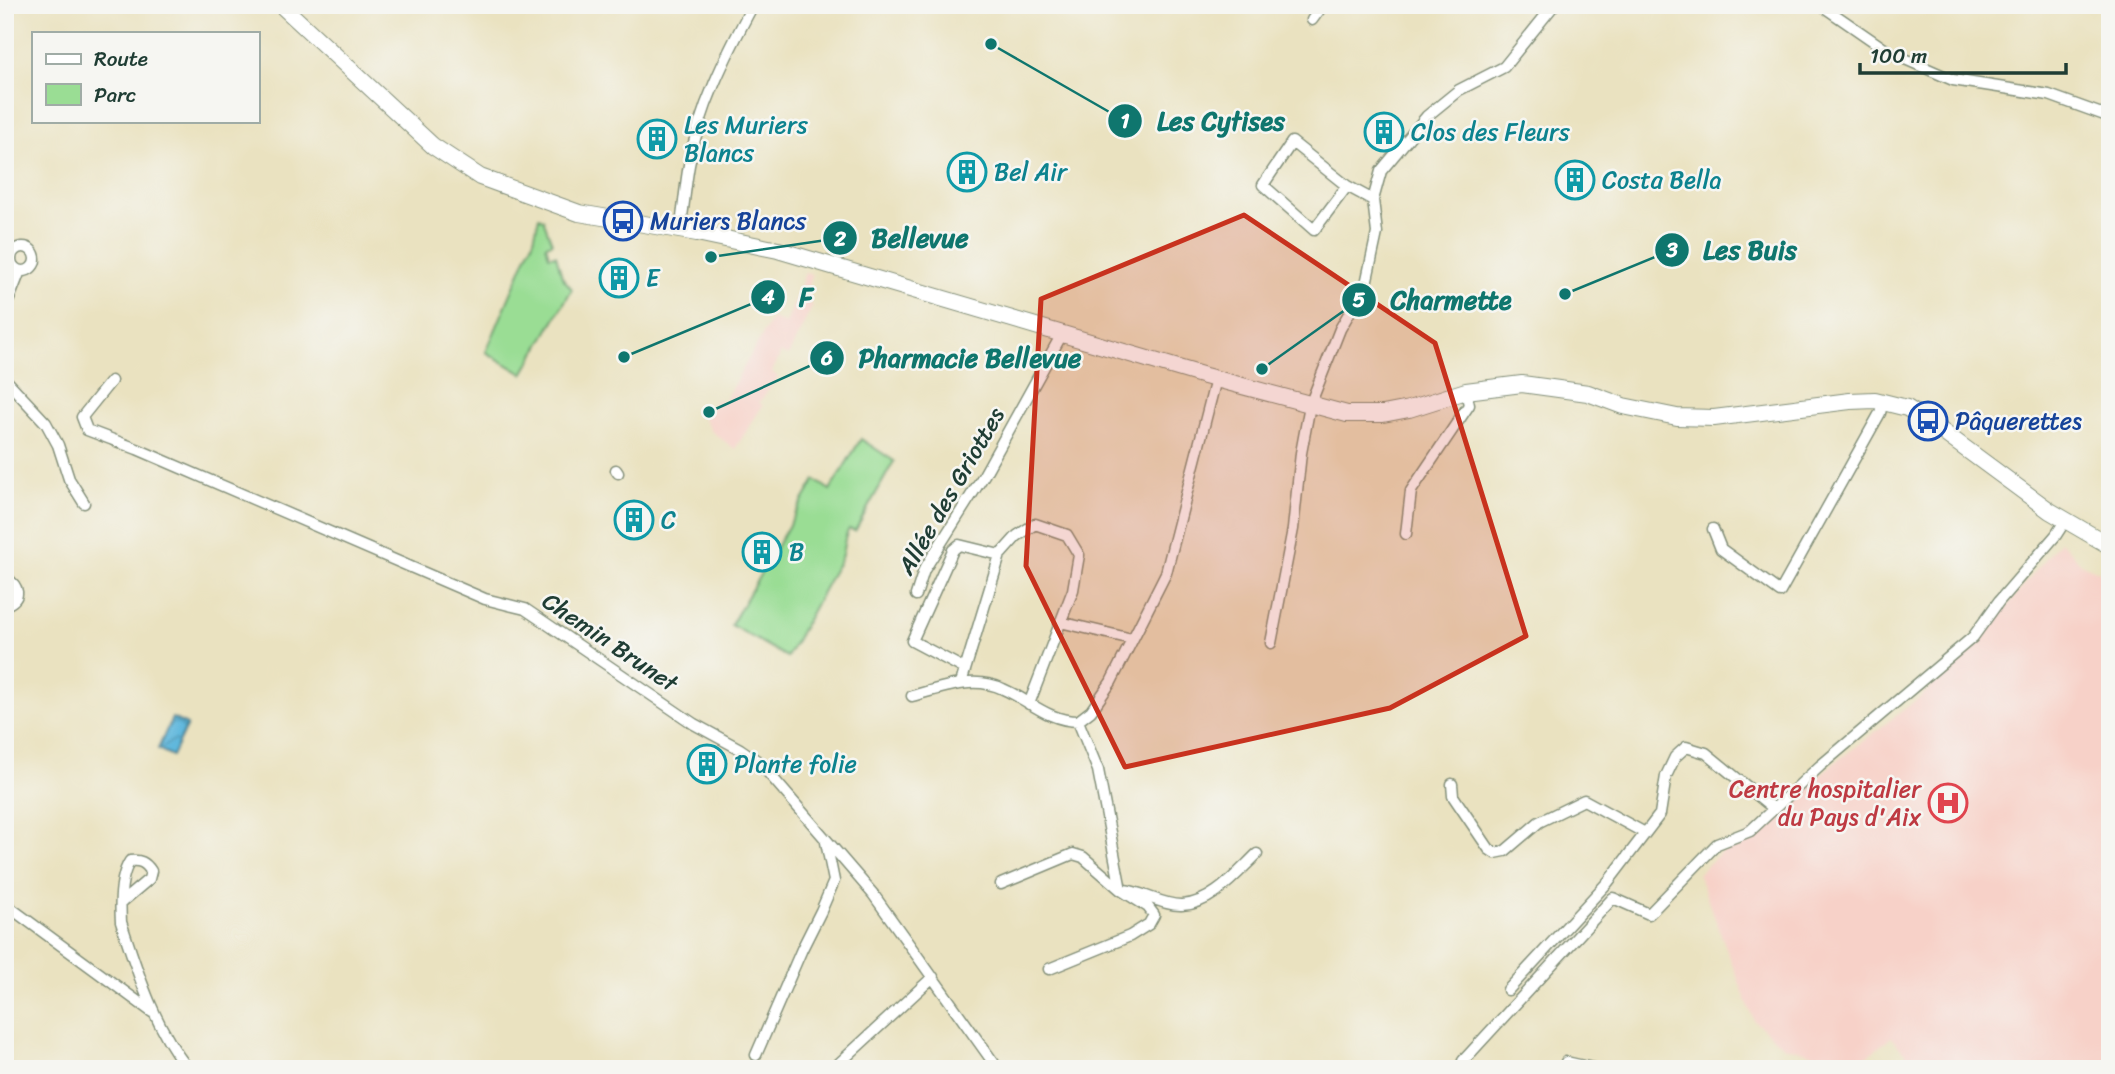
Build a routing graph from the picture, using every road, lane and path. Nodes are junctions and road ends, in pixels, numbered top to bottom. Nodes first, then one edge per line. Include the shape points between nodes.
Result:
1 (281, 5) edge
2 (753, 5) edge
3 (1323, 5) edge
4 (1554, 5) edge
5 (1821, 5) edge
6 (1312, 20) dead end
7 (2110, 117) edge
8 (1348, 186) junction
9 (1373, 200) junction
10 (680, 229) junction
11 (5, 242) edge
12 (15, 250) junction
13 (20, 271) junction
14 (5, 303) edge
15 (1062, 334) junction
16 (5, 379) edge
17 (1216, 379) junction
18 (111, 382) dead end
19 (1466, 391) junction
20 (1883, 402) junction
21 (1310, 405) junction
22 (84, 503) dead end
23 (2065, 521) junction
24 (1713, 529) dead end
25 (1406, 534) dead end
26 (2110, 546) edge
27 (1000, 555) junction
28 (5, 577) edge
29 (916, 594) dead end
30 (5, 605) edge
31 (1060, 622) junction
32 (1132, 639) junction
33 (1271, 643) dead end
34 (965, 669) junction
35 (961, 683) junction
36 (912, 696) dead end
37 (1028, 704) junction
38 (1077, 721) junction
39 (1452, 784) dead end
40 (1773, 808) junction
41 (1645, 833) junction
42 (826, 842) junction
43 (1257, 854) dead end
44 (1001, 884) dead end
45 (1121, 890) junction
46 (122, 901) dead end
47 (5, 904) edge
48 (1049, 969) dead end
49 (933, 977) junction
50 (1508, 990) dead end
51 (152, 1012) junction
52 (756, 1055) dead end
53 (1463, 1061) dead end
54 (1566, 1062) dead end
55 (188, 1069) edge
56 (833, 1069) edge
57 (998, 1069) edge
58 (1597, 1069) edge

1 - 10 main road via 433,146 472,173 579,213
2 - 10 street via 725,58 701,121
3 - 6 street
4 - 9 street via 1504,67 1459,90 1427,116 1381,171
5 - 7 street via 1889,52 1953,80 2049,95
8 - 8 street via 1292,142 1263,185 1314,230
8 - 9 street
9 - 21 street via 1377,233 1366,284 1340,329
10 - 15 main road via 778,250
11 - 12 street
12 - 13 street via 12,264
12 - 13 street via 29,249 35,258 29,270
13 - 14 street
15 - 17 main road
15 - 29 street, Allée des Griottes via 984,475 924,570
16 - 22 street via 46,423
17 - 21 main road
17 - 32 street via 1166,573
18 - 42 street, Chemin Brunet via 82,417 87,430 485,600 525,609 694,724 759,762
19 - 20 main road via 1540,385 1588,393 1659,415 1693,418 1850,401
19 - 21 main road via 1383,414 1347,414
19 - 25 street via 1469,405 1411,491
20 - 23 main road via 1908,408 1928,421
20 - 24 street via 1780,592 1721,548
21 - 33 street
23 - 26 main road
23 - 40 street via 1973,637
27 - 31 street via 1035,524 1067,535 1079,555 1073,590
27 - 34 street
27 - 34 street via 959,545 953,550 912,641
28 - 30 street via 14,582 18,596
31 - 32 street
31 - 37 street
32 - 38 street via 1111,682 1091,711
34 - 35 street
35 - 36 street
35 - 37 street via 1002,688
37 - 38 street via 1049,716
38 - 45 street via 1098,770
39 - 41 street via 1453,796 1495,853 1506,851 1539,822 1584,800
40 - 41 street via 1706,752 1686,747 1675,757 1666,776 1660,814
40 - 53 street via 1750,831 1717,844 1649,914 1613,898
41 - 50 street via 1608,882
42 - 49 street, Chemin Brunet via 873,894
42 - 52 street via 834,881
43 - 45 street via 1215,894 1181,905
44 - 45 street via 1073,854 1083,857
45 - 48 street via 1148,907 1154,915 1149,924
46 - 51 street via 121,922
47 - 51 street
49 - 56 street
49 - 57 street, Chemin Brunet
51 - 55 street
54 - 58 street

